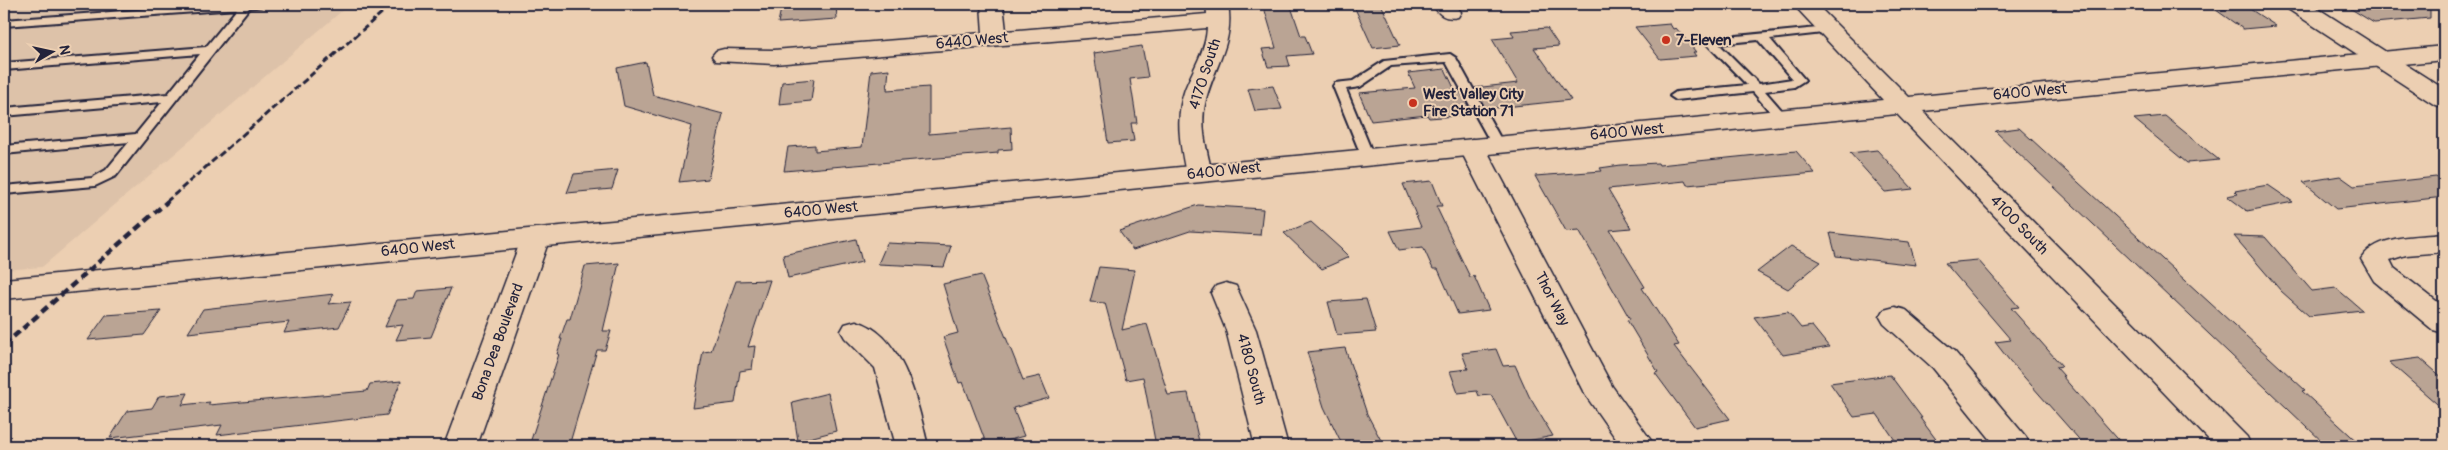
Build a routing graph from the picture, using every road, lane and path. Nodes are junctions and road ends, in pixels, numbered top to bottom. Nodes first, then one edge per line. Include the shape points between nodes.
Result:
1 (252, 4) edge
2 (992, 4) edge
3 (1804, 4) edge
4 (2296, 4) edge
5 (1218, 12) edge
6 (4, 23) edge
7 (1828, 30) junction
8 (1761, 36) junction
9 (994, 39) junction
10 (209, 50) junction
11 (2444, 53) edge
12 (724, 56) dead end
13 (2381, 59) junction
14 (4, 66) edge
15 (1756, 88) junction
16 (1676, 96) dead end
17 (172, 97) junction
18 (2444, 100) edge
19 (1902, 105) junction
20 (4, 112) edge
21 (1781, 117) junction
22 (140, 137) junction
23 (1485, 146) junction
24 (4, 150) edge
25 (1368, 157) junction
26 (1199, 173) junction
27 (4, 190) edge
28 (536, 237) junction
29 (2444, 243) edge
30 (4, 289) edge
31 (1226, 293) dead end
32 (1895, 317) dead end
33 (2444, 323) edge
34 (856, 332) dead end
35 (460, 446) edge
36 (912, 446) edge
37 (1272, 446) edge
38 (1639, 446) edge
39 (2014, 446) edge
40 (2235, 446) edge

1 - 6 lane
1 - 10 lane
2 - 9 street
3 - 7 street, 4100 South
4 - 13 street
5 - 9 street, 6440 West
5 - 26 street, 4170 South via 1216,46 1191,113
7 - 8 lane
7 - 19 street, 4100 South
8 - 15 lane via 1799,80
8 - 15 lane via 1710,41
9 - 12 street, 6440 West via 774,57
10 - 14 lane
10 - 17 lane
11 - 13 street, 6400 West
13 - 18 street
13 - 19 street, 6400 West
15 - 16 lane
15 - 21 lane
17 - 20 lane
17 - 22 lane
19 - 21 street, 6400 West
19 - 40 street, 4100 South
21 - 23 street, 6400 West
22 - 24 lane
22 - 27 lane via 111,173 95,182
23 - 25 street, 6400 West
23 - 25 lane via 1450,58 1397,62 1388,63 1356,84 1339,86
23 - 38 street, Thor Way via 1600,393
25 - 26 street, 6400 West
26 - 28 street, 6400 West
28 - 30 street, 6400 West
28 - 35 street, Bona Dea Boulevard
29 - 33 street via 2386,250 2375,259 2384,274
31 - 37 street, 4180 South via 1241,330
32 - 39 street via 1944,360
34 - 36 street via 890,367

